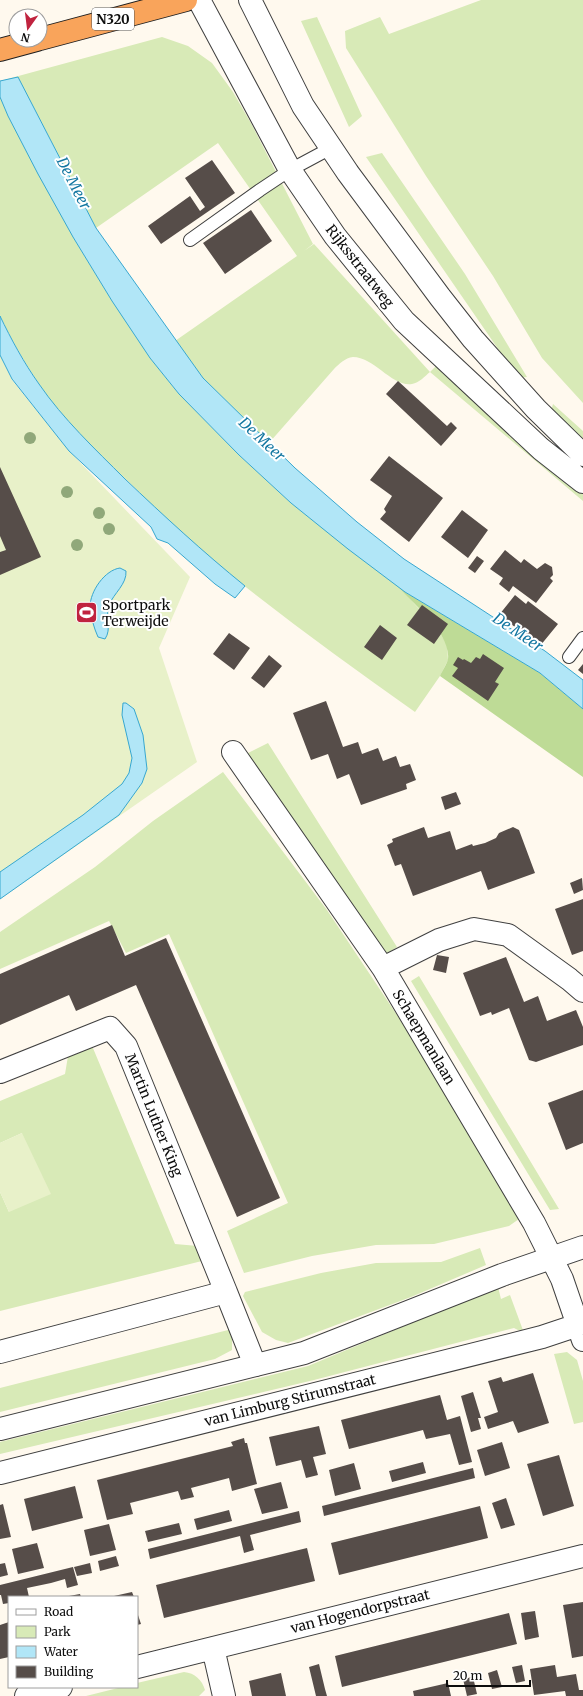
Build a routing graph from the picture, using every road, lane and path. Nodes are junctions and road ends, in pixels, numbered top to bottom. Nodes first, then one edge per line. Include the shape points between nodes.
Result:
1 (186, 0) edge
2 (199, 0) edge
3 (250, 0) edge
4 (48, 38) edge
5 (331, 148) junction
6 (290, 170) junction
7 (190, 240) dead end
8 (583, 455) edge
9 (583, 482) edge
10 (583, 638) edge
11 (569, 657) dead end
12 (233, 752) dead end
13 (383, 968) junction
14 (583, 991) edge
15 (0, 1072) edge
16 (583, 1237) edge
17 (583, 1247) edge
18 (552, 1258) junction
19 (226, 1292) junction
20 (581, 1332) edge
21 (0, 1352) edge
22 (255, 1365) junction
23 (0, 1429) edge
24 (0, 1473) edge
25 (583, 1556) edge
26 (213, 1648) junction
27 (138, 1667) edge
28 (57, 1688) edge
29 (26, 1696) edge
30 (224, 1696) edge

1 - 4 highway, N320
2 - 6 street, Rijksstraatweg
3 - 5 street via 303,106
5 - 6 lane
5 - 8 street via 473,339 541,414
6 - 7 lane
6 - 9 street, Rijksstraatweg via 335,236 404,321 540,449
10 - 11 lane
12 - 13 street, Schaepmanlaan
13 - 14 street via 440,940 474,929 508,935
13 - 18 street, Schaepmanlaan via 534,1223
15 - 19 street, Martin Luther King via 110,1028 126,1046
16 - 18 street
17 - 18 street
18 - 20 street, Schaepmanlaan
18 - 22 street via 444,1297 304,1353
19 - 21 street
19 - 22 street, Martin Luther King
20 - 24 street, van Limburg Stirumstraat via 542,1337
22 - 23 street
25 - 26 street, van Hogendorpstraat
26 - 27 street, van Hogendorpstraat
26 - 30 street
28 - 29 street

